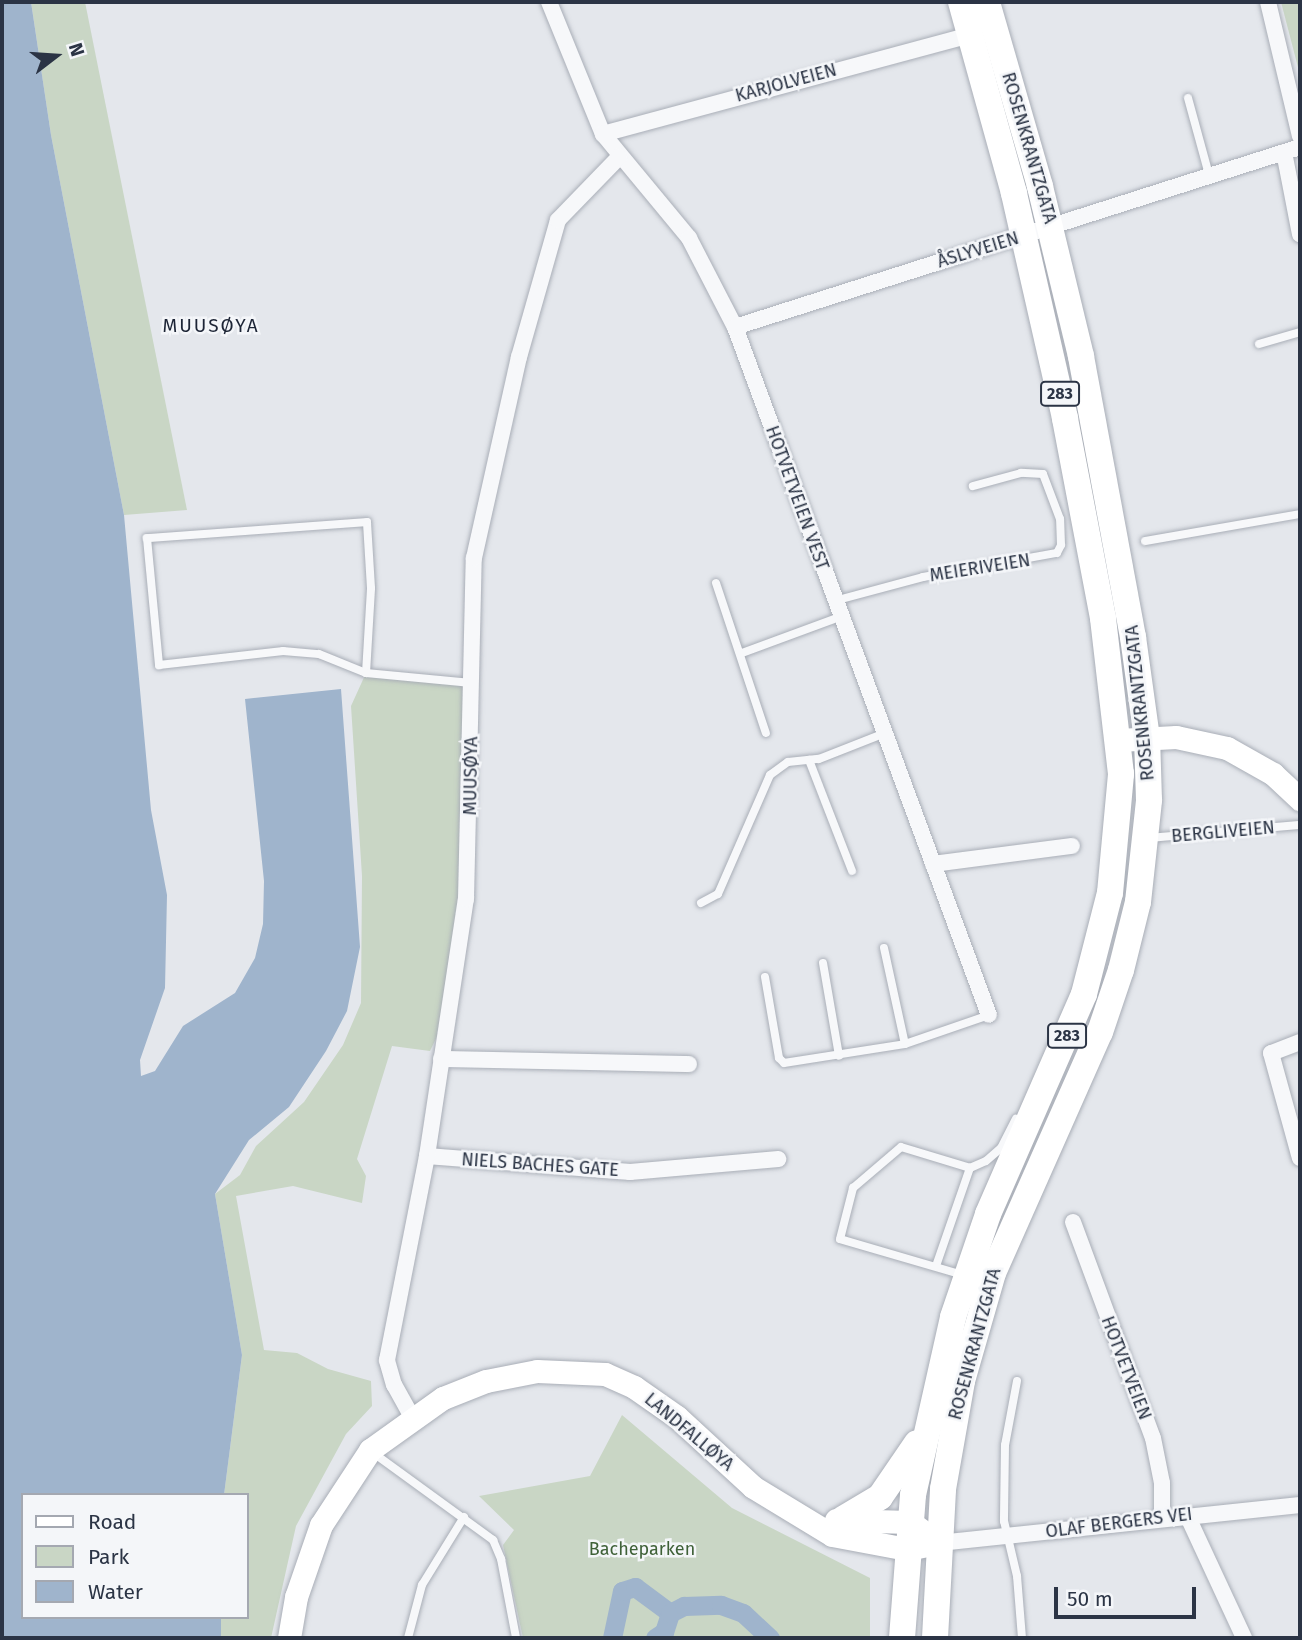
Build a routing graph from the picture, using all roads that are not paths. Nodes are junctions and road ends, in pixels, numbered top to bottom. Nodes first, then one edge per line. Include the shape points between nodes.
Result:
1 (549, 2) edge
2 (961, 2) edge
3 (987, 2) edge
4 (1268, 2) edge
5 (971, 35) junction
6 (1188, 98) dead end
7 (603, 134) junction
8 (1300, 136) edge
9 (1292, 150) edge
10 (619, 157) junction
11 (1209, 175) junction
12 (1051, 227) junction
13 (1300, 234) edge
14 (1024, 236) junction
15 (735, 327) junction
16 (1300, 332) edge
17 (1259, 344) dead end
18 (973, 486) dead end
19 (1300, 514) edge
20 (1145, 541) dead end
21 (716, 583) dead end
22 (834, 601) junction
23 (840, 617) junction
24 (742, 653) junction
25 (366, 673) junction
26 (472, 683) junction
27 (766, 733) dead end
28 (885, 733) junction
29 (1147, 738) junction
30 (1118, 740) junction
31 (809, 760) junction
32 (1300, 799) edge
33 (1300, 825) edge
34 (1146, 838) junction
35 (1072, 846) dead end
36 (933, 864) junction
37 (852, 871) dead end
38 (701, 903) dead end
39 (884, 948) dead end
40 (823, 963) dead end
41 (765, 977) dead end
42 (989, 1015) joint
43 (1300, 1042) edge
44 (905, 1044) junction
45 (839, 1056) junction
46 (441, 1059) junction
47 (689, 1064) dead end
48 (1051, 1073) junction
49 (1024, 1102) dead end
50 (1018, 1114) dead end
51 (428, 1156) junction
52 (1300, 1158) edge
53 (778, 1159) dead end
54 (970, 1168) junction
55 (1073, 1222) dead end
56 (936, 1266) junction
57 (966, 1276) junction
58 (1017, 1381) dead end
59 (412, 1417) junction
60 (926, 1430) junction
61 (370, 1450) junction
62 (1300, 1505) edge
63 (1187, 1515) junction
64 (464, 1517) junction
65 (1162, 1518) junction
66 (842, 1519) junction
67 (807, 1521) junction
68 (910, 1522) junction
69 (1000, 1537) junction
70 (939, 1543) junction
71 (907, 1549) junction
72 (289, 1638) edge
73 (408, 1638) edge
74 (516, 1638) edge
75 (902, 1638) edge
76 (935, 1638) edge
77 (1022, 1638) edge
78 (1244, 1638) edge

1 - 7 street, HOTVETVEIEN VEST
2 - 5 main road, ROSENKRANTZGATA / 283
3 - 12 main road, ROSENKRANTZGATA / 283
4 - 8 street
5 - 7 street, KARJOLVEIEN
5 - 14 main road, ROSENKRANTZGATA / 283
6 - 11 lane
7 - 10 street, HOTVETVEIEN VEST
9 - 11 street, ÅSLYVEIEN
9 - 13 street
10 - 15 street, HOTVETVEIEN VEST via 689,237
10 - 26 street, MUUSØYA via 558,220 523,345 474,558
11 - 12 street, ÅSLYVEIEN
12 - 14 street, ÅSLYVEIEN
12 - 29 main road, ROSENKRANTZGATA / 283 via 1118,547
14 - 15 street, ÅSLYVEIEN
14 - 30 main road, ROSENKRANTZGATA / 283 via 1092,554
15 - 22 street, HOTVETVEIEN VEST
16 - 17 lane
18 - 22 lane, MEIERIVEIEN via 1021,473 1043,474 1060,519 1057,553 923,577
19 - 20 lane
21 - 24 lane
22 - 23 street, HOTVETVEIEN VEST
23 - 24 lane
23 - 28 street, HOTVETVEIEN VEST
24 - 27 lane
25 - 25 lane via 319,654 283,651 159,665 147,538 367,522 371,588
25 - 26 lane
26 - 46 street, MUUSØYA via 466,899
28 - 31 lane
28 - 36 street, HOTVETVEIEN VEST
29 - 30 main road
29 - 32 main road via 1194,739 1227,748 1273,774
29 - 34 main road, ROSENKRANTZGATA / 283
30 - 48 main road, ROSENKRANTZGATA / 283 via 1121,774 1110,893 1084,994
31 - 37 lane
31 - 38 lane via 788,762 770,775 718,894
33 - 34 lane, BERGLIVEIEN
34 - 70 main road, ROSENKRANTZGATA / 283 via 1138,902 1100,1032 1011,1227 976,1326 949,1445
35 - 36 street
36 - 42 street, HOTVETVEIEN VEST
39 - 44 lane
40 - 45 lane
41 - 45 lane via 779,1058 784,1063
42 - 44 lane
43 - 52 street via 1271,1053
44 - 45 lane
46 - 47 street
46 - 51 street, MUUSØYA
48 - 49 lane
48 - 57 main road, ROSENKRANTZGATA / 283
50 - 54 lane via 996,1155
51 - 53 street, NIELS BACHES GATE via 630,1172
51 - 59 street, MUUSØYA via 387,1360 394,1385
54 - 56 lane
54 - 56 lane via 901,1147 853,1188 839,1239
55 - 65 street, HOTVETVEIEN via 1153,1438 1162,1483
56 - 57 lane
57 - 60 main road, ROSENKRANTZGATA / 283
58 - 69 lane via 1005,1445
59 - 61 main road, LANDFALLØYA
59 - 67 main road, LANDFALLØYA via 457,1392 510,1375 559,1369 605,1374 655,1400 753,1488
60 - 66 main road, 283 via 880,1497
60 - 68 main road, ROSENKRANTZGATA / 283
61 - 64 lane
61 - 72 main road, LANDFALLØYA via 321,1525 296,1597
62 - 63 street, OLAF BERGERS VEI
63 - 65 street, OLAF BERGERS VEI
63 - 78 street
64 - 73 lane via 422,1585
64 - 74 lane via 493,1540
65 - 69 street, OLAF BERGERS VEI
66 - 67 main road
66 - 68 main road
67 - 71 main road, LANDFALLØYA via 858,1543
68 - 70 main road
68 - 71 main road, ROSENKRANTZGATA / 283
69 - 70 street, OLAF BERGERS VEI
69 - 77 lane via 1017,1576
70 - 71 main road, LANDFALLØYA
70 - 76 main road, ROSENKRANTZGATA / 283
71 - 75 main road, ROSENKRANTZGATA / 283

